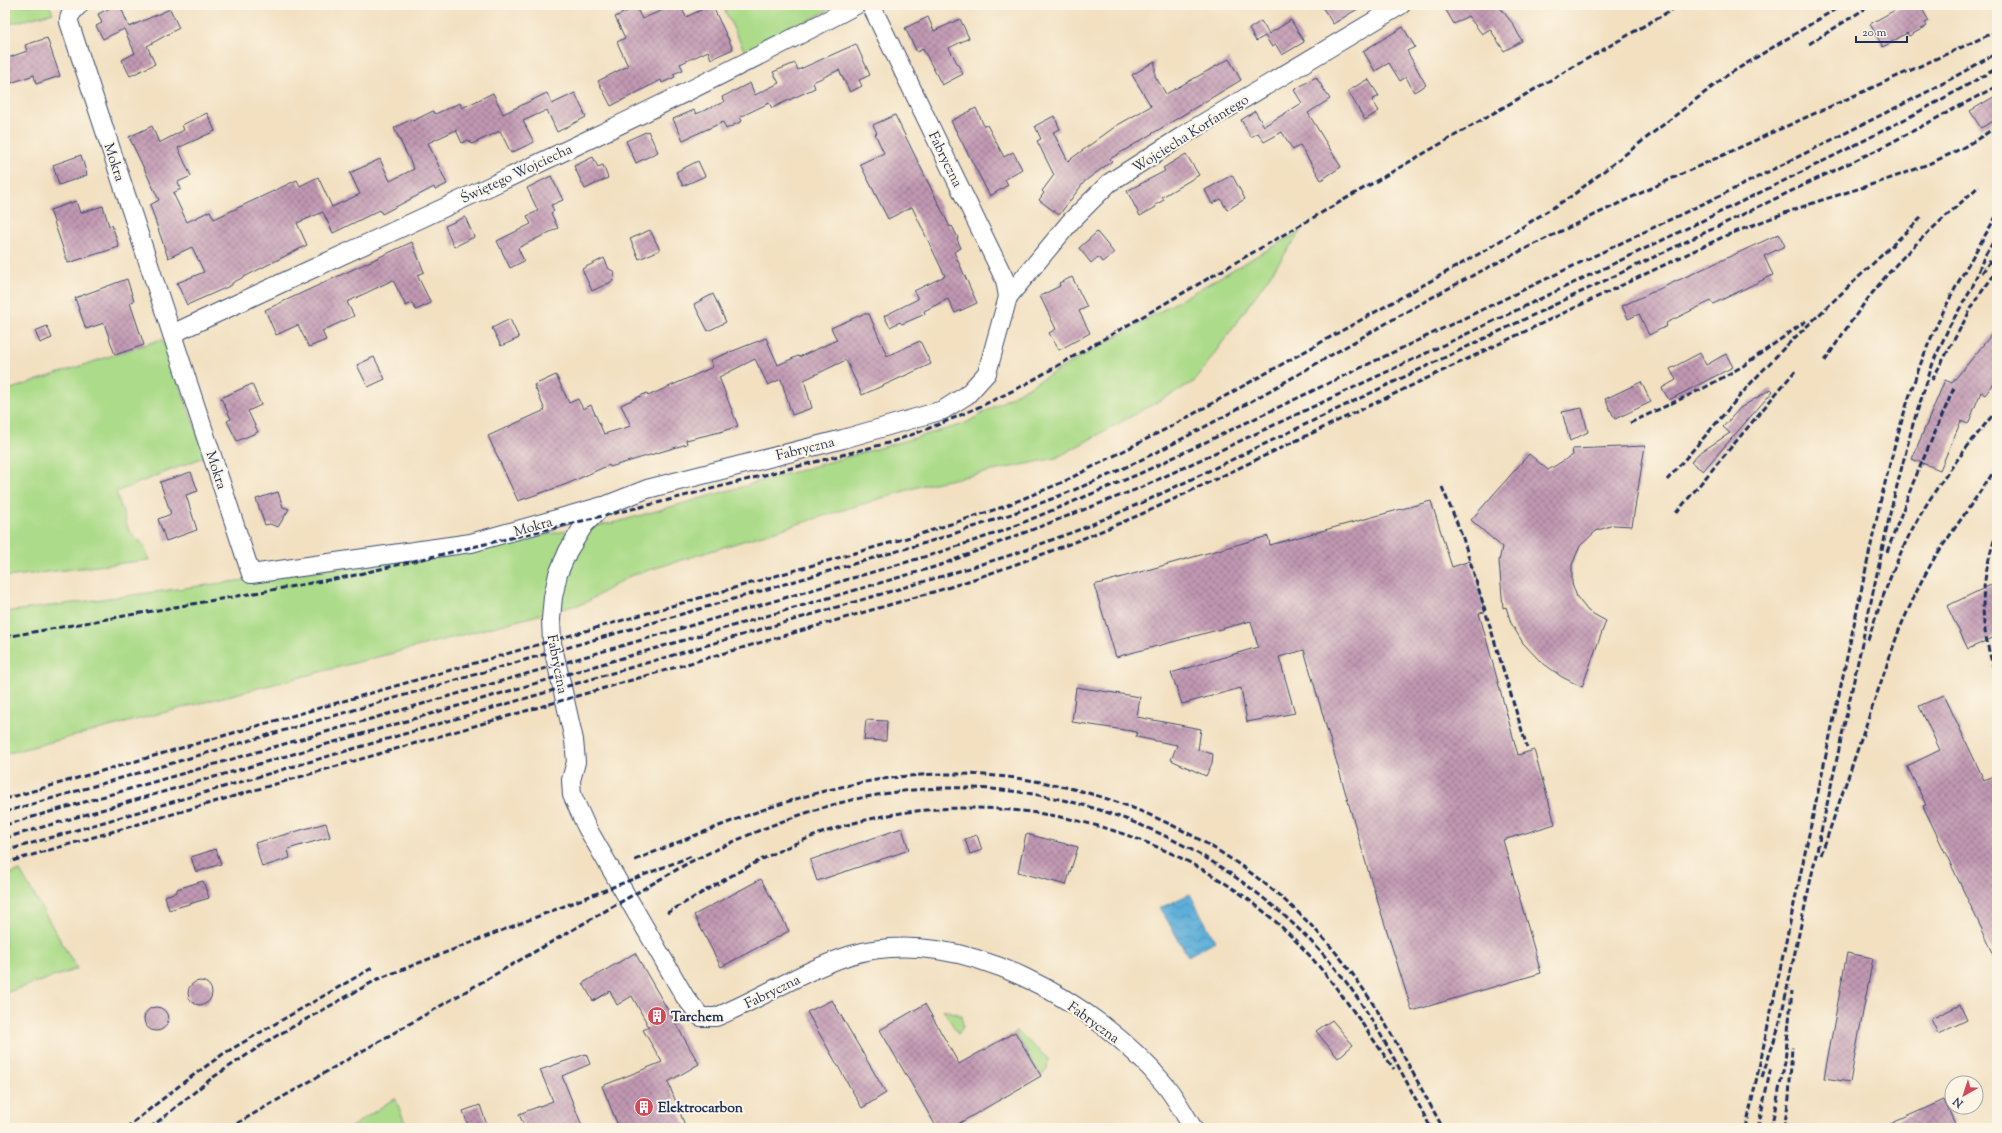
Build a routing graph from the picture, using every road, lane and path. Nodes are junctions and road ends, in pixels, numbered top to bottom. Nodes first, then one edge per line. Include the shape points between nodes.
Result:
1 (856, 5) edge
2 (871, 5) edge
3 (1401, 5) edge
4 (74, 12) edge
5 (1008, 297) junction
6 (172, 334) junction
7 (609, 504) junction
8 (1193, 1128) edge

1 - 6 street, Świętego Wojciecha via 750,62
2 - 5 street, Fabryczna via 1005,280
3 - 5 street, Wojciecha Korfantego via 1195,128 1109,183 1071,221
4 - 6 street, Mokra
5 - 7 street, Fabryczna via 987,373 967,395 943,410 843,439 647,489
6 - 7 street, Mokra via 251,574 471,543
7 - 8 street, Fabryczna via 584,525 568,551 558,574 553,597 552,643 574,740 576,762 571,780 572,795 586,826 697,1014 706,1018 716,1017 851,955 886,948 957,954 993,963 1038,983 1116,1036 1165,1086

